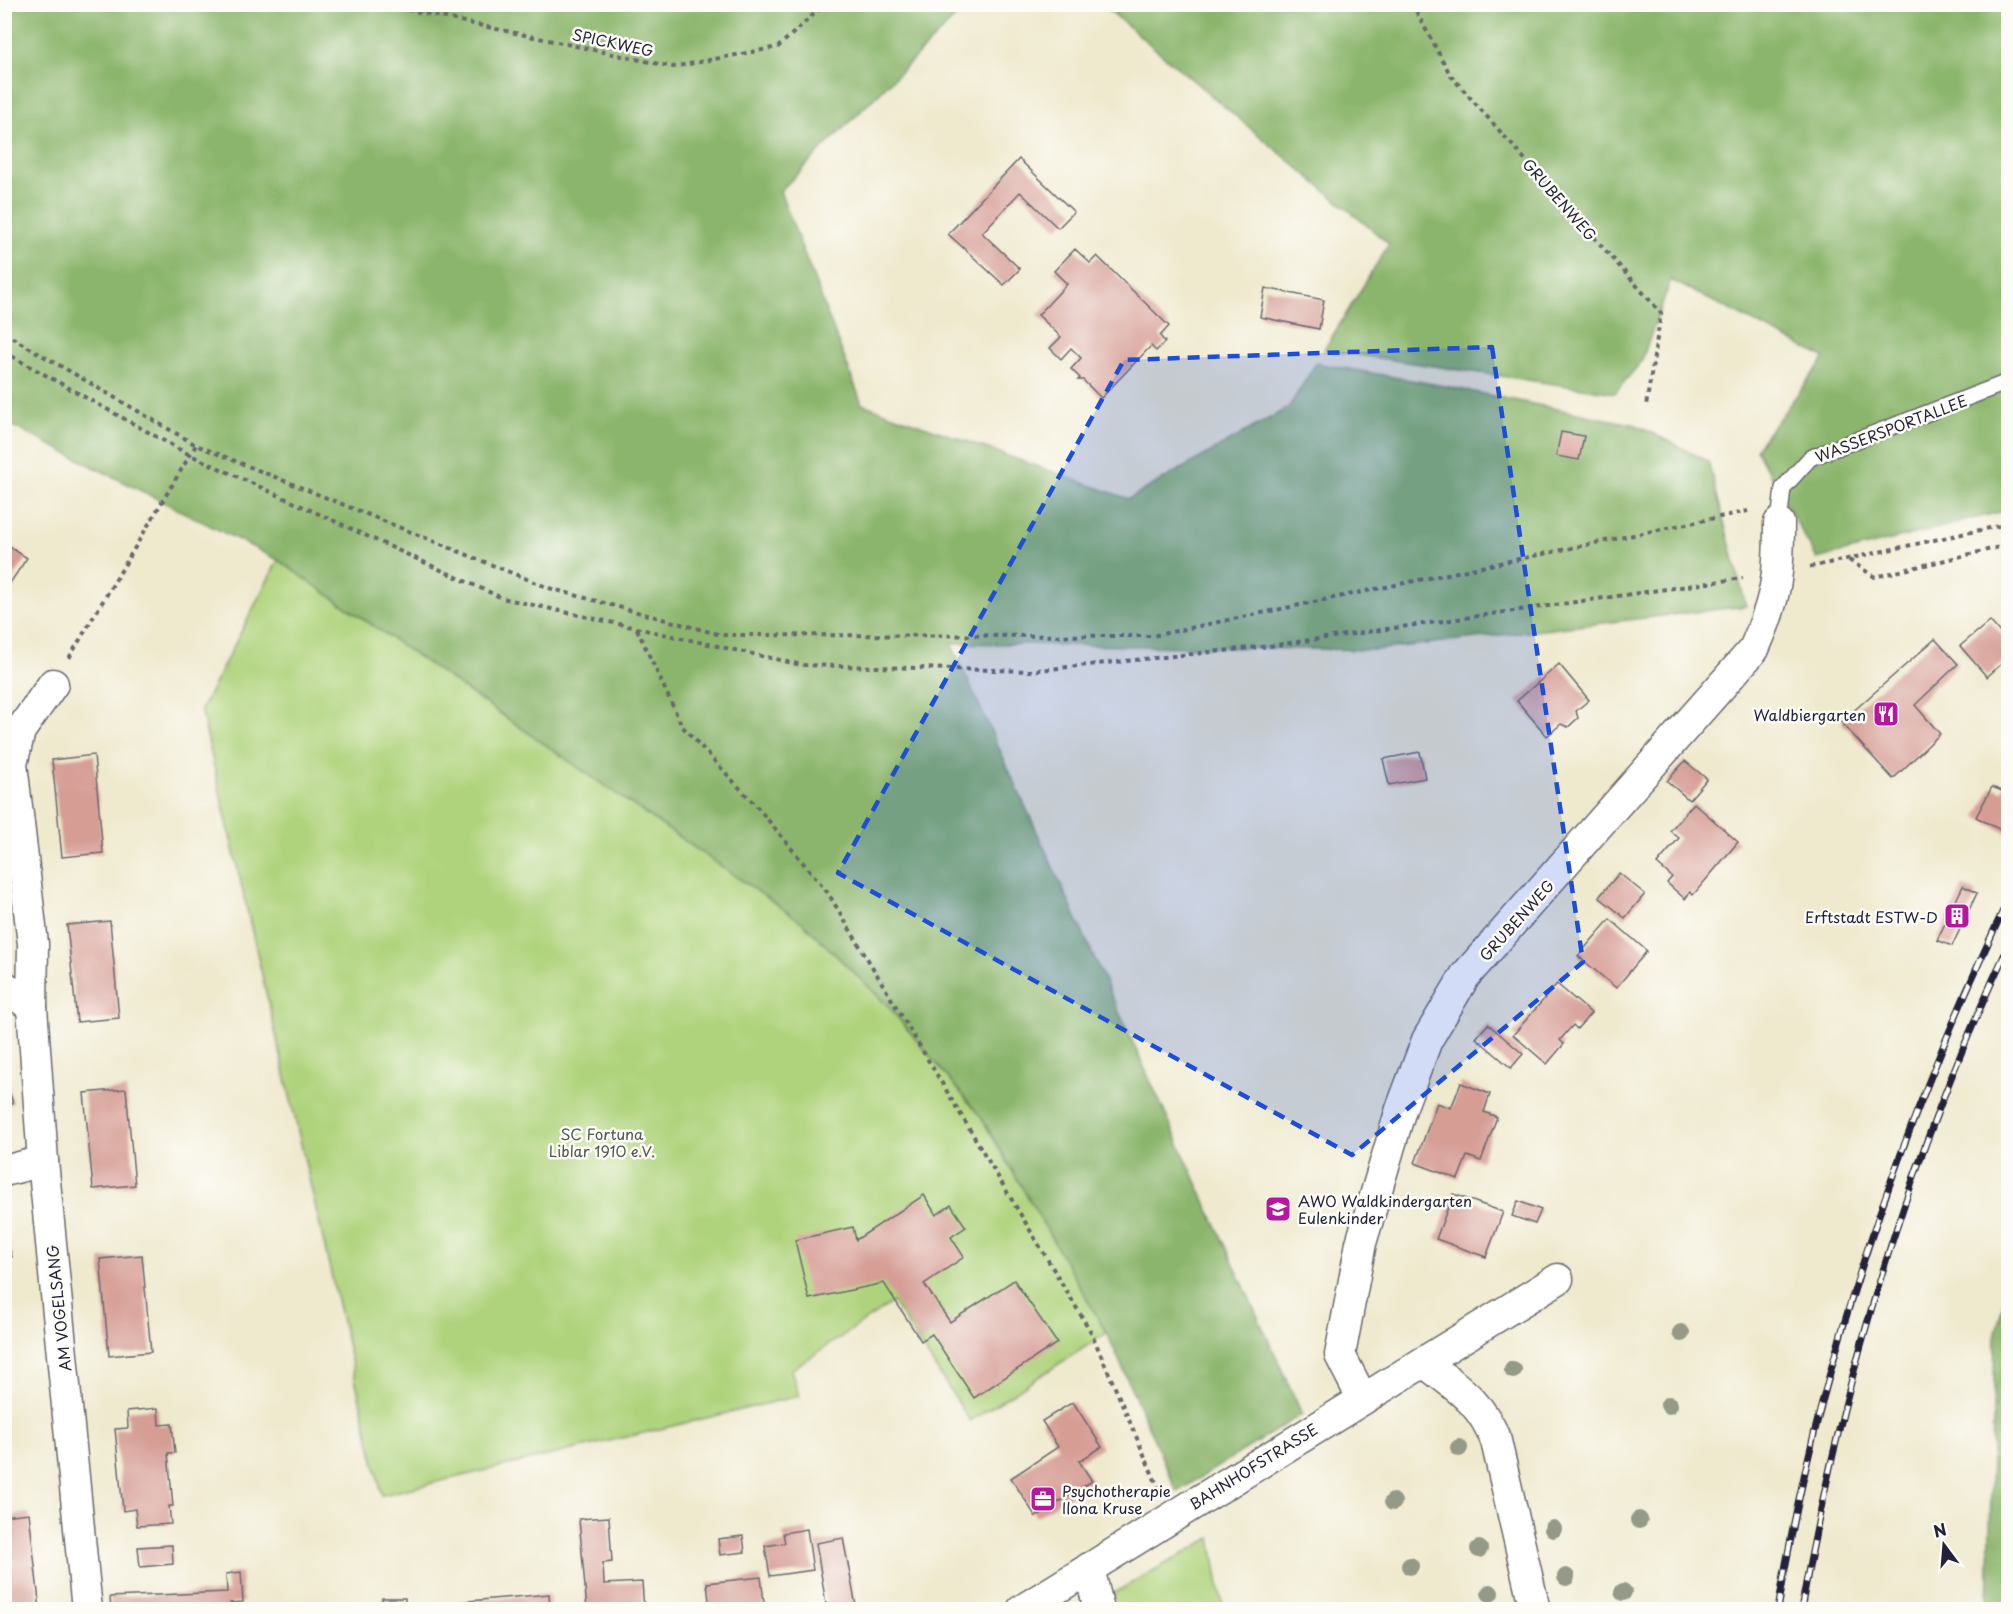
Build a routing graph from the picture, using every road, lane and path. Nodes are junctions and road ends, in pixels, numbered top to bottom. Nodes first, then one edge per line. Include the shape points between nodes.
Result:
1 (381, 4) edge
2 (825, 4) edge
3 (1412, 4) edge
4 (4, 333) edge
5 (4, 352) edge
6 (2008, 382) edge
7 (1646, 406) dead end
8 (196, 445) junction
9 (1783, 488) joint
10 (1780, 514) junction
11 (2008, 524) edge
12 (2008, 545) edge
13 (1848, 560) junction
14 (1779, 573) junction
15 (637, 628) junction
16 (53, 684) joint
17 (4, 986) edge
18 (32, 1007) junction
19 (43, 1161) junction
20 (4, 1171) edge
21 (1558, 1279) dead end
22 (1424, 1362) junction
23 (1362, 1398) junction
24 (1171, 1517) junction
25 (1089, 1568) junction
26 (87, 1610) edge
27 (1022, 1610) edge
28 (1099, 1610) edge
29 (1535, 1610) edge

1 - 2 path, SPICKWEG via 673,67 778,47
3 - 7 path, GRUBENWEG via 1451,76 1661,313
4 - 8 path
5 - 15 path via 184,452 502,598
6 - 9 lane, WASSERSPORTALLEE via 1810,458
8 - 10 path via 549,588 721,635 1152,636
8 - 16 path
9 - 10 lane, GRUBENWEG
10 - 14 street, GRUBENWEG
11 - 13 path
12 - 13 path via 1875,577
13 - 14 path
14 - 15 path via 1269,646 1030,671 802,665
14 - 23 street, GRUBENWEG via 1771,610 1754,649 1465,976 1426,1040 1361,1243 1340,1355
15 - 24 path via 682,726 759,808 828,893 1091,1332
16 - 18 street, AM VOGELSANG via 20,732 12,764 33,944
17 - 18 street
18 - 19 street, AM VOGELSANG
19 - 20 street
19 - 26 street, AM VOGELSANG
21 - 22 street, BAHNHOFSTRASSE
22 - 23 street, BAHNHOFSTRASSE
22 - 29 street via 1471,1398 1488,1419
23 - 24 street, BAHNHOFSTRASSE
24 - 25 street, BAHNHOFSTRASSE
25 - 27 street, BAHNHOFSTRASSE
25 - 28 street

